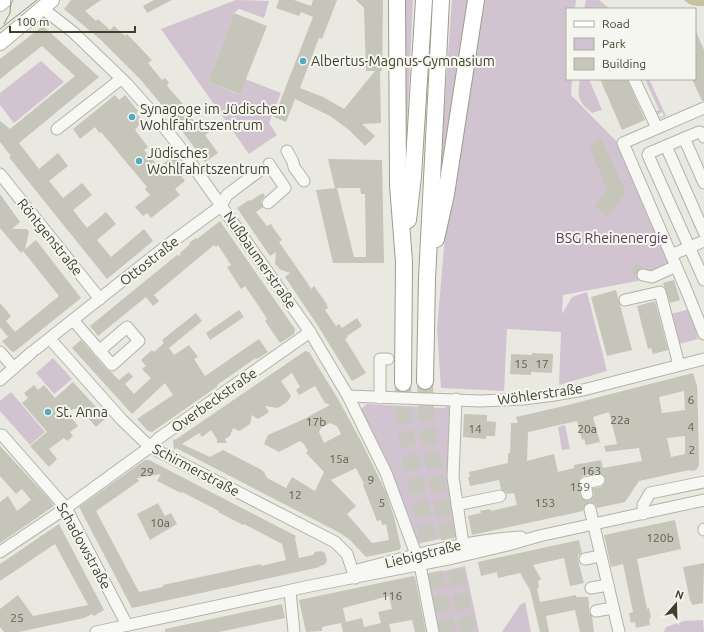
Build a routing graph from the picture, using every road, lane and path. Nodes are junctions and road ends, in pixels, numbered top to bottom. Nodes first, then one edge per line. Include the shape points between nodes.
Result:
1 (5, 0) edge
2 (397, 0) edge
3 (424, 0) edge
4 (441, 0) edge
5 (476, 0) edge
6 (0, 4) edge
7 (47, 4) edge
8 (0, 43) edge
9 (121, 78) junction
10 (634, 80) edge
11 (704, 108) edge
12 (657, 128) junction
13 (57, 129) dead end
14 (704, 137) edge
15 (684, 138) junction
16 (666, 146) junction
17 (287, 151) dead end
18 (269, 164) dead end
19 (259, 171) dead end
20 (0, 174) edge
21 (304, 181) dead end
22 (704, 182) edge
23 (268, 203) dead end
24 (221, 206) junction
25 (704, 232) edge
26 (704, 241) edge
27 (690, 248) junction
28 (674, 261) junction
29 (404, 262) junction
30 (642, 275) dead end
31 (427, 279) junction
32 (704, 280) edge
33 (100, 299) junction
34 (625, 300) dead end
35 (73, 320) junction
36 (310, 332) junction
37 (704, 334) edge
38 (50, 339) junction
39 (100, 351) dead end
40 (0, 352) edge
41 (388, 359) dead end
42 (704, 359) edge
43 (680, 365) junction
44 (14, 368) junction
45 (0, 380) edge
46 (425, 381) tunnel mouth
47 (403, 383) tunnel mouth
48 (348, 396) junction
49 (380, 398) junction
50 (456, 399) junction
51 (2, 435) dead end
52 (150, 447) junction
53 (599, 480) dead end
54 (704, 482) edge
55 (587, 494) tunnel mouth
56 (500, 496) dead end
57 (704, 500) edge
58 (457, 505) junction
59 (66, 508) junction
60 (590, 509) tunnel mouth
61 (643, 514) junction
62 (595, 525) junction
63 (539, 536) junction
64 (463, 544) junction
65 (0, 552) edge
66 (465, 555) junction
67 (601, 556) junction
68 (585, 559) dead end
69 (419, 560) junction
70 (354, 575) junction
71 (608, 585) junction
72 (591, 588) dead end
73 (290, 591) junction
74 (613, 608) junction
75 (596, 611) dead end
76 (120, 628) edge
77 (96, 632) edge
78 (294, 632) edge
79 (433, 632) edge
80 (619, 632) edge

1 - 6 main road
2 - 29 highway via 398,185
3 - 29 highway via 413,176
4 - 31 highway
5 - 31 highway via 446,194
7 - 8 main road
7 - 9 street, Nußbaumerstraße
9 - 13 street
9 - 24 street, Nußbaumerstraße via 179,146
10 - 12 street
11 - 12 street
12 - 28 street via 623,143
14 - 15 street via 699,132
15 - 16 street
15 - 22 street
16 - 25 street
16 - 27 street via 648,155
17 - 21 street
18 - 23 street via 285,188
19 - 24 street, Ottostraße via 226,195
20 - 33 street, Röntgenstraße
24 - 33 street, Ottostraße
24 - 36 street, Nußbaumerstraße
26 - 27 street
27 - 28 street
27 - 32 street
28 - 30 street via 652,277
28 - 37 street
29 - 47 highway
31 - 46 highway
33 - 35 street, Ottostraße
34 - 43 street via 660,292
35 - 38 street, Ottostraße
35 - 39 street
36 - 48 street, Nußbaumerstraße
36 - 52 street, Overbeckstraße via 159,438
38 - 44 street, Ottostraße
38 - 52 street, Schirmerstraße via 122,420
40 - 44 street
41 - 49 street via 380,359
42 - 43 street, Wöhlerstraße
43 - 50 street, Wöhlerstraße via 554,395 498,401
44 - 45 street, Ottostraße
48 - 49 street, Wöhlerstraße
48 - 69 street, Nußbaumerstraße via 386,473
49 - 50 street, Wöhlerstraße
50 - 58 street via 453,477
51 - 59 street, Schadowstraße
52 - 59 street, Overbeckstraße
52 - 70 street, Schirmerstraße via 335,542 347,554
53 - 55 street via 585,483
54 - 61 street via 650,493 643,505
56 - 58 street
57 - 61 street, Liebigstraße
58 - 64 street
59 - 65 street, Overbeckstraße
59 - 76 street, Schadowstraße
60 - 62 street
61 - 62 street, Liebigstraße
62 - 63 street, Liebigstraße
62 - 67 street
63 - 64 street, Liebigstraße
63 - 66 street, Liebigstraße
64 - 66 street
64 - 69 street, Liebigstraße
66 - 69 street, Liebigstraße
67 - 68 street
67 - 71 street
69 - 70 street, Liebigstraße
69 - 79 street, Nußbaumerstraße
70 - 73 street, Liebigstraße
71 - 72 street
71 - 74 street
73 - 76 street, Liebigstraße
73 - 78 street
74 - 75 street
74 - 80 street
76 - 77 street, Liebigstraße

